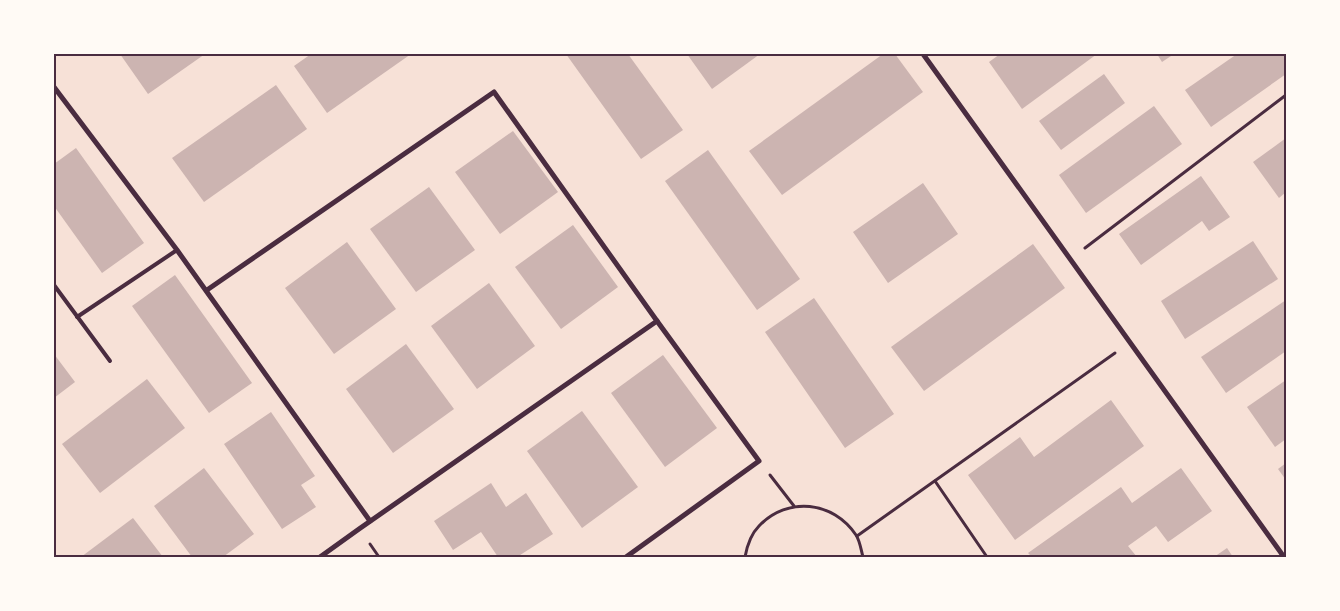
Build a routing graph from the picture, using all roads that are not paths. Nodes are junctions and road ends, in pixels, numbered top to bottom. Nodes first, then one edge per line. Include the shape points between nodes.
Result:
1 (923, 54) edge
2 (54, 86) edge
3 (177, 250) junction
4 (54, 285) edge
5 (207, 290) junction
6 (77, 317) junction
7 (657, 321) junction
8 (110, 361) dead end
9 (370, 521) junction
10 (320, 557) edge
11 (626, 557) edge
12 (1284, 557) edge

1 - 12 street
2 - 3 street
3 - 5 street
3 - 6 lane
4 - 6 lane
5 - 7 street via 494,92
5 - 9 street
6 - 8 lane
7 - 9 street
7 - 11 street via 759,461
9 - 10 street

